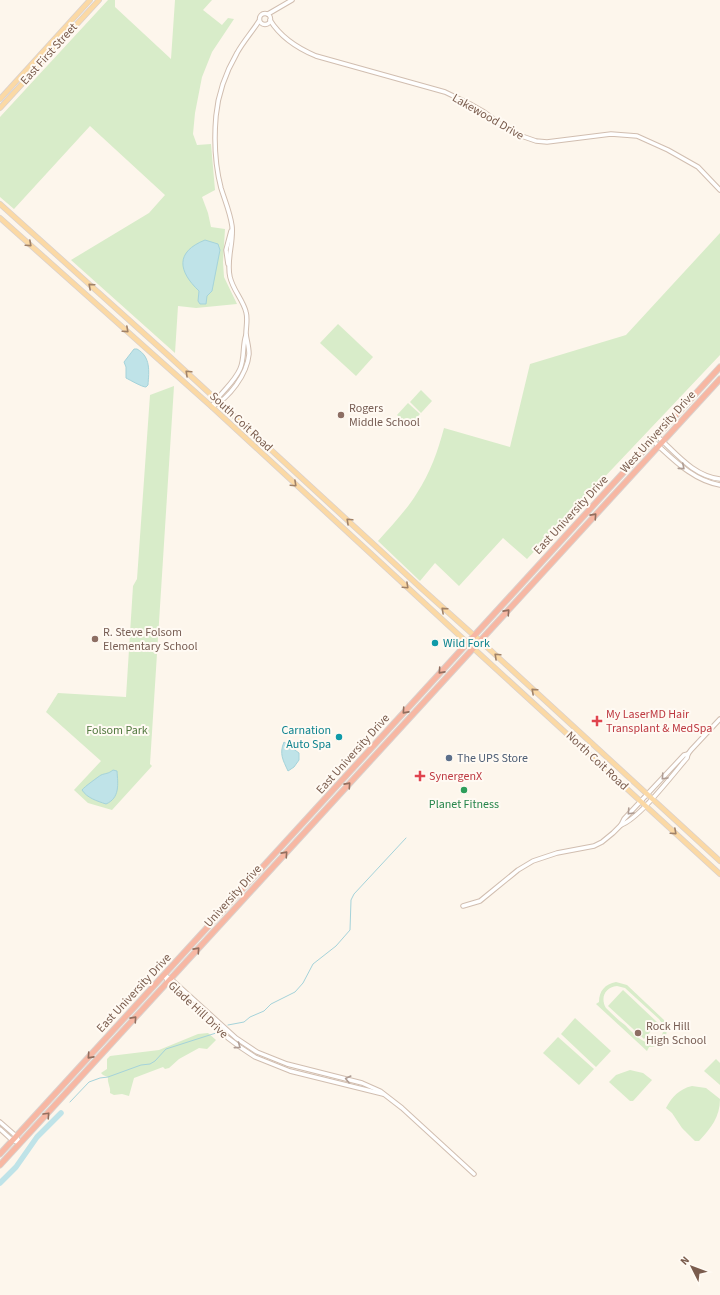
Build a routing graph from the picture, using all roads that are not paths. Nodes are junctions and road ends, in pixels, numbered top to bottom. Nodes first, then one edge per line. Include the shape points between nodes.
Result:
1 (90, 0) edge
2 (98, 0) edge
3 (292, 0) edge
4 (269, 17) junction
5 (259, 21) junction
6 (264, 24) junction
7 (276, 30) junction
8 (252, 31) junction
9 (0, 99) edge
10 (0, 108) edge
11 (720, 190) edge
12 (1, 207) edge
13 (0, 218) edge
14 (720, 367) edge
15 (720, 379) edge
16 (218, 401) junction
17 (212, 407) junction
18 (657, 436) junction
19 (653, 441) junction
20 (663, 441) junction
21 (659, 446) junction
22 (283, 461) junction
23 (277, 468) junction
24 (720, 479) edge
25 (720, 485) edge
26 (319, 493) junction
27 (313, 501) junction
28 (420, 588) junction
29 (415, 595) junction
30 (474, 636) junction
31 (480, 641) junction
32 (467, 643) junction
33 (474, 649) junction
34 (548, 704) junction
35 (542, 711) junction
36 (720, 719) edge
37 (594, 746) junction
38 (588, 753) junction
39 (688, 754) junction
40 (647, 794) junction
41 (652, 799) junction
42 (640, 801) junction
43 (645, 805) junction
44 (621, 825) junction
45 (715, 856) junction
46 (720, 861) edge
47 (708, 863) junction
48 (720, 874) edge
49 (463, 906) dead end
50 (164, 975) junction
51 (169, 981) junction
52 (0, 1122) edge
53 (0, 1129) edge
54 (14, 1138) junction
55 (20, 1143) junction
56 (0, 1154) edge
57 (0, 1165) edge
58 (474, 1174) dead end

1 - 9 main road, East First Street
2 - 10 main road, East First Street
3 - 4 street
4 - 5 street via 261,15
4 - 6 street
4 - 7 street, Lakewood Drive
5 - 6 street, Lakewood Drive
5 - 8 street
6 - 7 street, Lakewood Drive
6 - 8 street
7 - 11 street, Lakewood Drive via 295,46 316,56 445,92 484,112 526,139 547,142 611,134 637,136 698,167
8 - 16 street via 227,73 216,114 216,160 232,226 229,276 246,313 249,355 247,364
16 -> 12 main road, South Coit Road
13 -> 17 main road, South Coit Road
14 - 18 highway, East University Drive
15 - 20 highway, West University Drive
16 - 17 street
16 - 22 main road, South Coit Road
17 - 23 main road, South Coit Road
18 - 19 highway, East University Drive
18 - 20 street
19 - 21 street
19 - 30 highway, East University Drive
20 - 21 highway, West University Drive
20 - 24 street via 693,468
21 -> 25 street via 690,473
31 -> 21 highway, West University Drive
22 - 23 main road
22 - 26 main road, South Coit Road
23 -> 27 main road, South Coit Road
26 - 27 main road
28 -> 26 main road, South Coit Road
27 -> 29 main road, South Coit Road
28 - 29 main road
30 -> 28 main road, South Coit Road
29 - 32 main road, South Coit Road
30 - 31 main road, South Coit Road
30 - 32 highway, East University Drive
31 - 33 highway, University Drive
34 -> 31 main road, North Coit Road
32 - 33 main road, South Coit Road
32 -> 50 highway, East University Drive
33 - 35 main road, North Coit Road
51 -> 33 highway, University Drive
34 - 35 main road
34 - 37 main road, North Coit Road
35 - 38 main road, North Coit Road
36 - 39 street
37 - 38 main road
37 - 40 main road, North Coit Road
38 - 42 main road, North Coit Road
39 -> 40 street via 684,755
39 - 41 street
40 - 41 main road, North Coit Road
40 - 42 street
41 - 43 street
41 - 45 main road, North Coit Road
42 - 43 main road, North Coit Road
42 -> 44 street
43 - 44 street
43 -> 47 main road, North Coit Road
44 - 49 street via 614,833 594,846 557,853 533,861 480,901
45 - 46 main road, North Coit Road
45 - 47 main road
47 - 48 main road, North Coit Road
50 - 51 street, Glade Hill Drive
50 -> 54 highway, East University Drive
55 -> 51 highway, University Drive
51 - 58 street, Glade Hill Drive via 228,1038 255,1057 285,1069 383,1094 402,1108
52 - 54 street
53 - 54 street
54 - 55 street
54 - 56 highway, East University Drive
55 - 57 highway, University Drive

